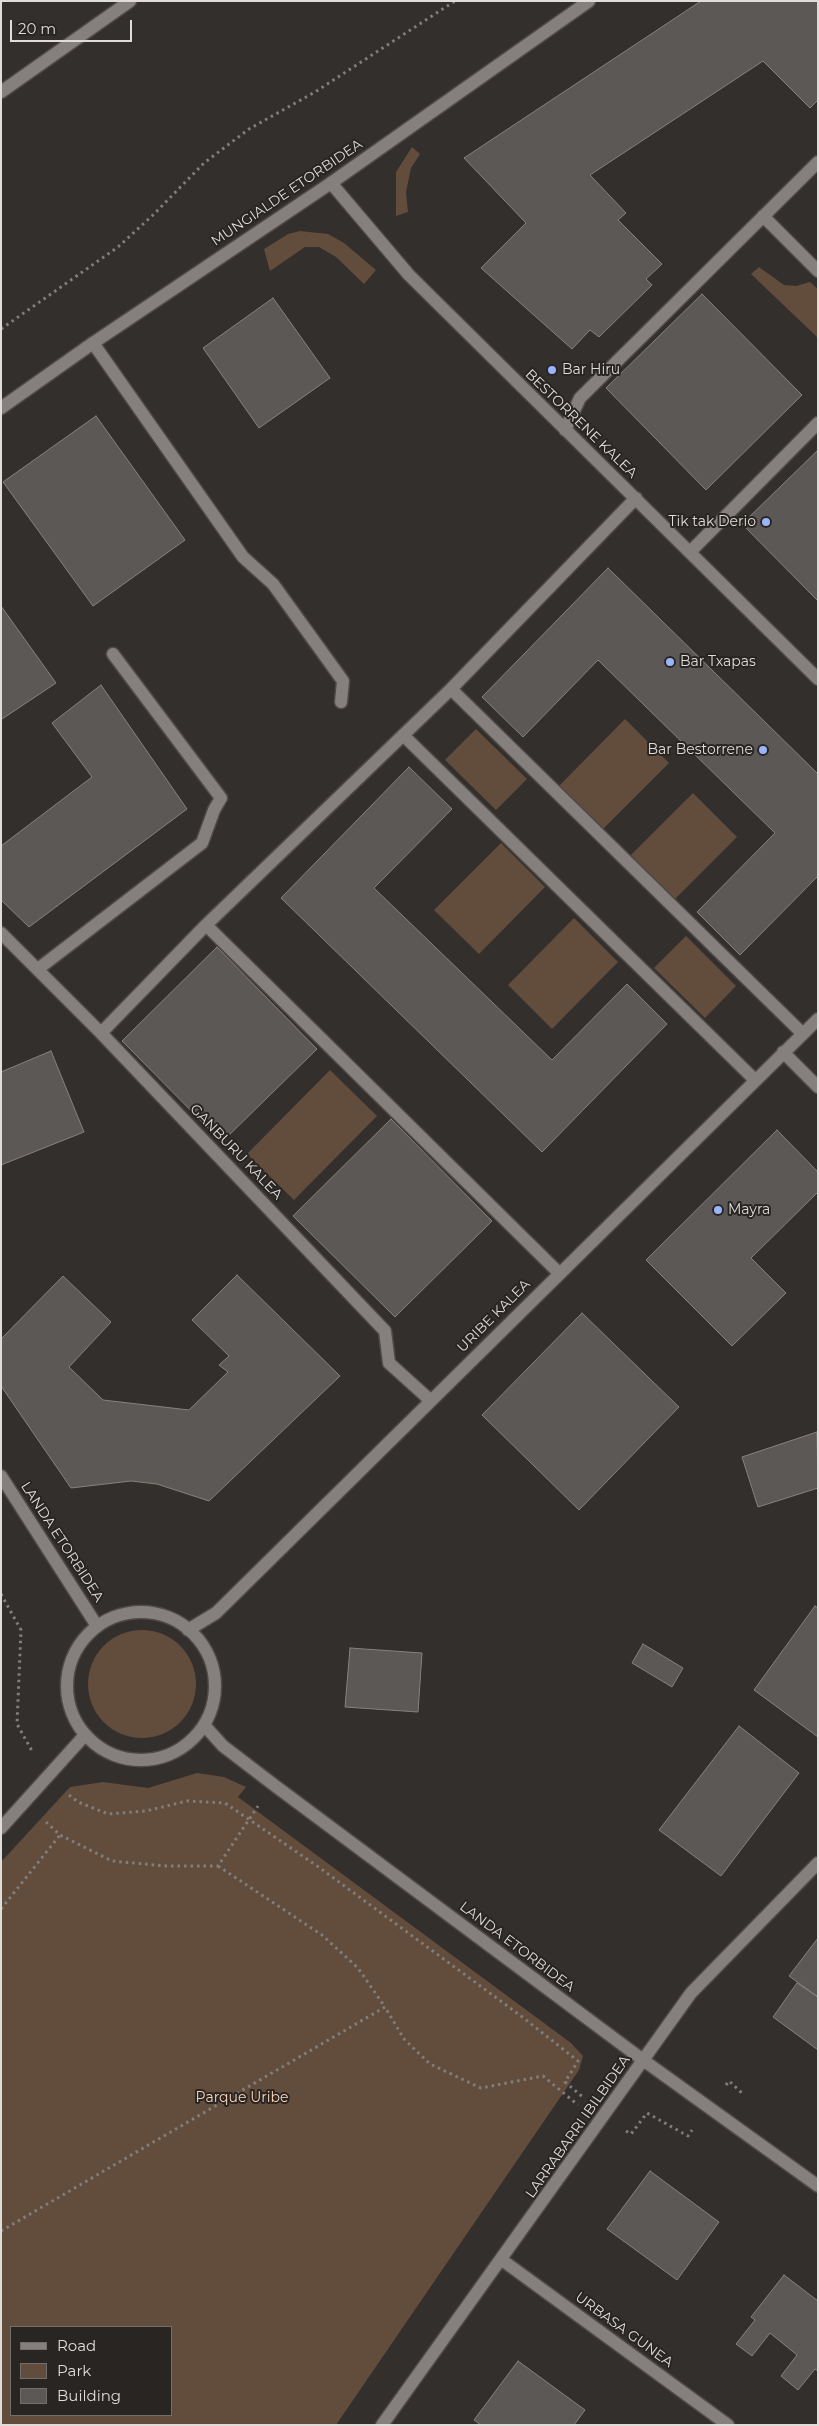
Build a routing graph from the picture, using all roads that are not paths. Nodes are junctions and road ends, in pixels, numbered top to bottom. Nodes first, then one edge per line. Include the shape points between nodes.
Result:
1 (130, 1) edge
2 (589, 1) edge
3 (116, 5) edge
4 (1, 92) edge
5 (818, 162) edge
6 (331, 183) junction
7 (764, 216) junction
8 (818, 271) edge
9 (93, 343) junction
10 (1, 408) edge
11 (818, 423) edge
12 (565, 430) junction
13 (636, 498) junction
14 (690, 552) junction
15 (113, 654) dead end
16 (816, 675) edge
17 (451, 689) junction
18 (341, 702) dead end
19 (402, 735) junction
20 (206, 925) junction
21 (1, 933) edge
22 (38, 969) junction
23 (818, 1019) edge
24 (101, 1033) junction
25 (802, 1033) junction
26 (783, 1052) junction
27 (754, 1079) junction
28 (818, 1087) edge
29 (558, 1273) junction
30 (430, 1400) junction
31 (1, 1476) edge
32 (98, 1626) junction
33 (188, 1630) junction
34 (204, 1725) junction
35 (86, 1735) junction
36 (1, 1828) edge
37 (818, 1863) edge
38 (644, 2060) junction
39 (818, 2186) edge
40 (502, 2260) junction
41 (382, 2425) edge
42 (728, 2425) edge

1 - 3 street
2 - 6 street, MUNGIALDE ETORBIDEA
3 - 4 street
5 - 7 street
6 - 9 street, MUNGIALDE ETORBIDEA
6 - 12 street, BESTORRENE KALEA via 409,275
7 - 8 street
7 - 12 street via 580,398
9 - 10 street, MUNGIALDE ETORBIDEA
9 - 18 street via 243,557 273,584 343,681
11 - 14 street
12 - 13 street, BESTORRENE KALEA
13 - 14 street, BESTORRENE KALEA
13 - 17 street
14 - 16 street, BESTORRENE KALEA
15 - 22 street via 221,798 202,844
17 - 19 street
17 - 25 street
19 - 20 street
19 - 27 street
20 - 24 street
20 - 29 street
21 - 22 street, GANBURU KALEA
22 - 24 street, GANBURU KALEA
23 - 25 street, URIBE KALEA
24 - 30 street, GANBURU KALEA via 385,1331 389,1363
25 - 26 street, URIBE KALEA
26 - 27 street, URIBE KALEA
26 - 28 street
27 - 29 street, URIBE KALEA
29 - 30 street, URIBE KALEA
30 - 33 street, URIBE KALEA via 216,1613
31 - 32 street, LANDA ETORBIDEA
32 - 33 street, LANDA ETORBIDEA via 119,1615 144,1612 168,1617
32 - 35 street, LANDA ETORBIDEA via 82,1640 72,1658 67,1678 74,1718
33 - 34 street, LANDA ETORBIDEA via 203,1645 212,1664 215,1685
34 - 35 street, LANDA ETORBIDEA via 189,1742 170,1754 147,1760 124,1758 104,1750
34 - 38 street, LANDA ETORBIDEA via 223,1746 274,1785
35 - 36 street
37 - 38 street, LARRABARRI IBILBIDEA via 691,1993
38 - 39 street, LANDA ETORBIDEA
38 - 40 street, LARRABARRI IBILBIDEA
40 - 41 street, LARRABARRI IBILBIDEA
40 - 42 street, URBASA GUNEA

